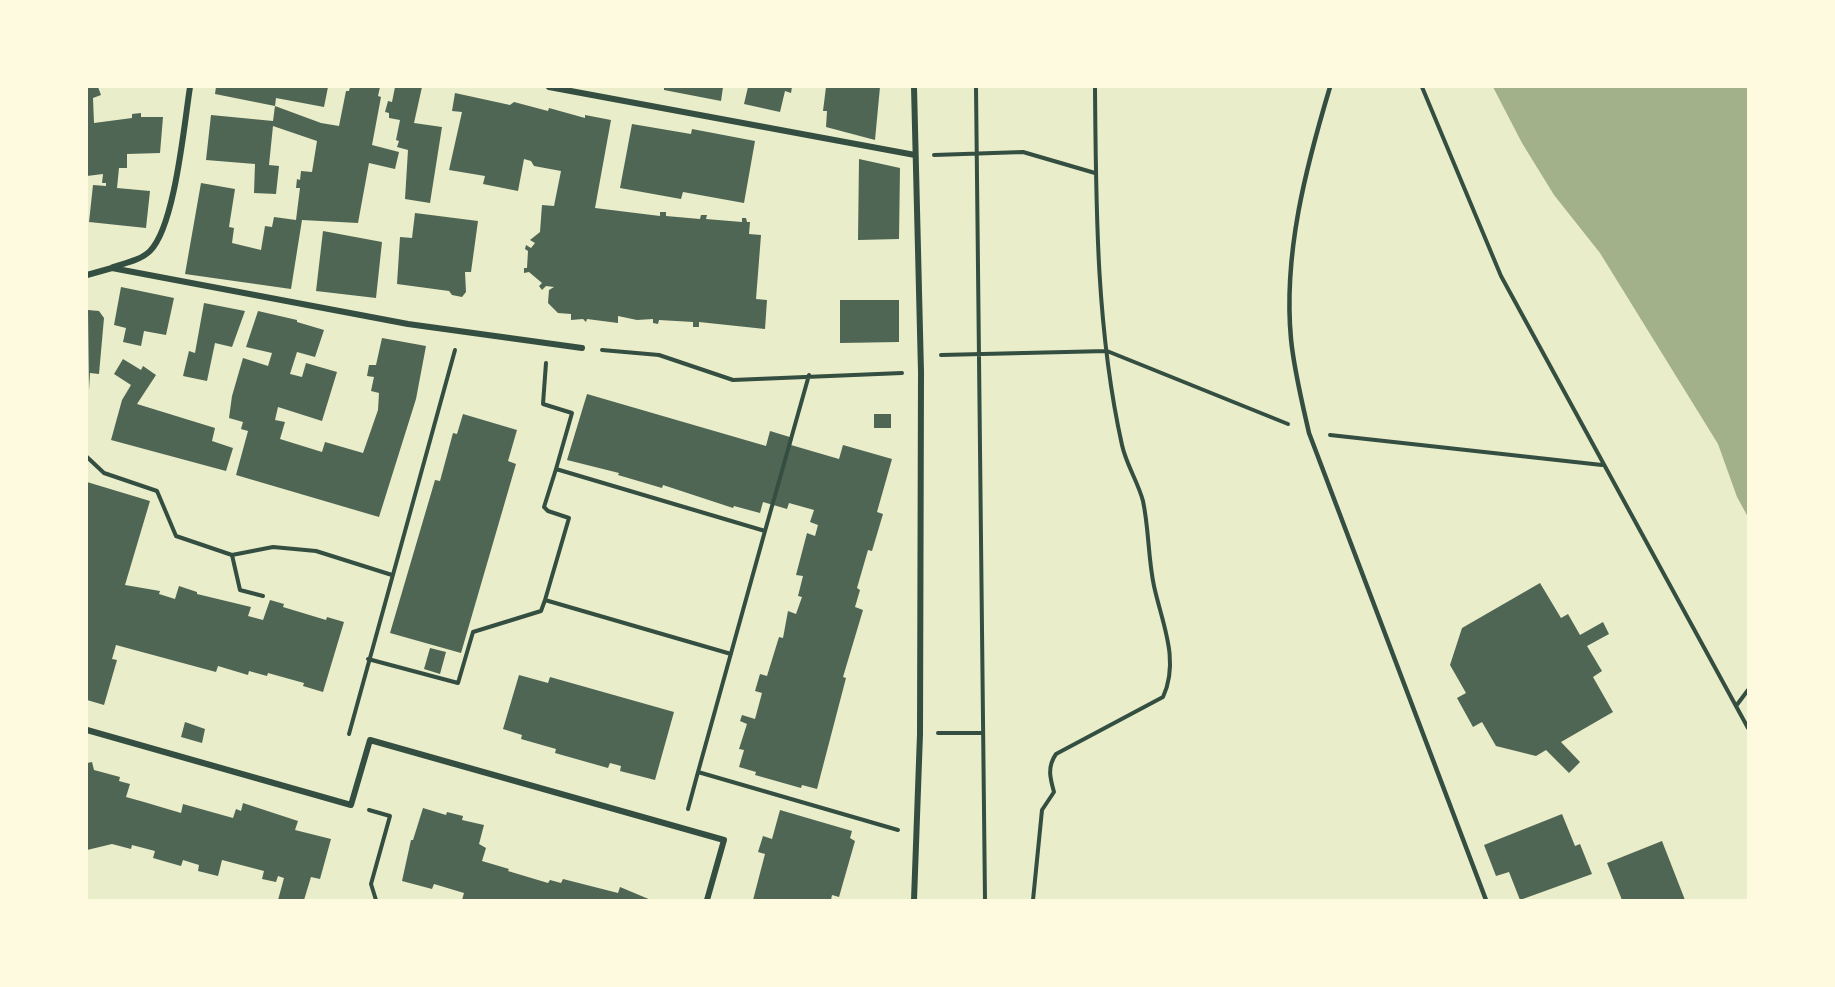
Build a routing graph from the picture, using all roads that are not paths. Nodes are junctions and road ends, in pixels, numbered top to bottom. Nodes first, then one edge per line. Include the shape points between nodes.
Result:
1 (190, 87) edge
2 (549, 87) edge
3 (914, 87) edge
4 (1330, 87) edge
5 (915, 155) junction
6 (112, 268) junction
7 (87, 275) edge
8 (582, 348) road end
9 (87, 730) edge
10 (707, 900) edge
11 (914, 900) edge
12 (1486, 900) edge

1 - 6 street via 164,229 149,252
2 - 5 street
3 - 5 street
4 - 12 lane via 1300,210 1292,262 1291,339 1309,433
5 - 11 street via 921,372 920,734
6 - 7 street
6 - 8 street via 287,303
9 - 10 street via 351,805 370,740 724,840

